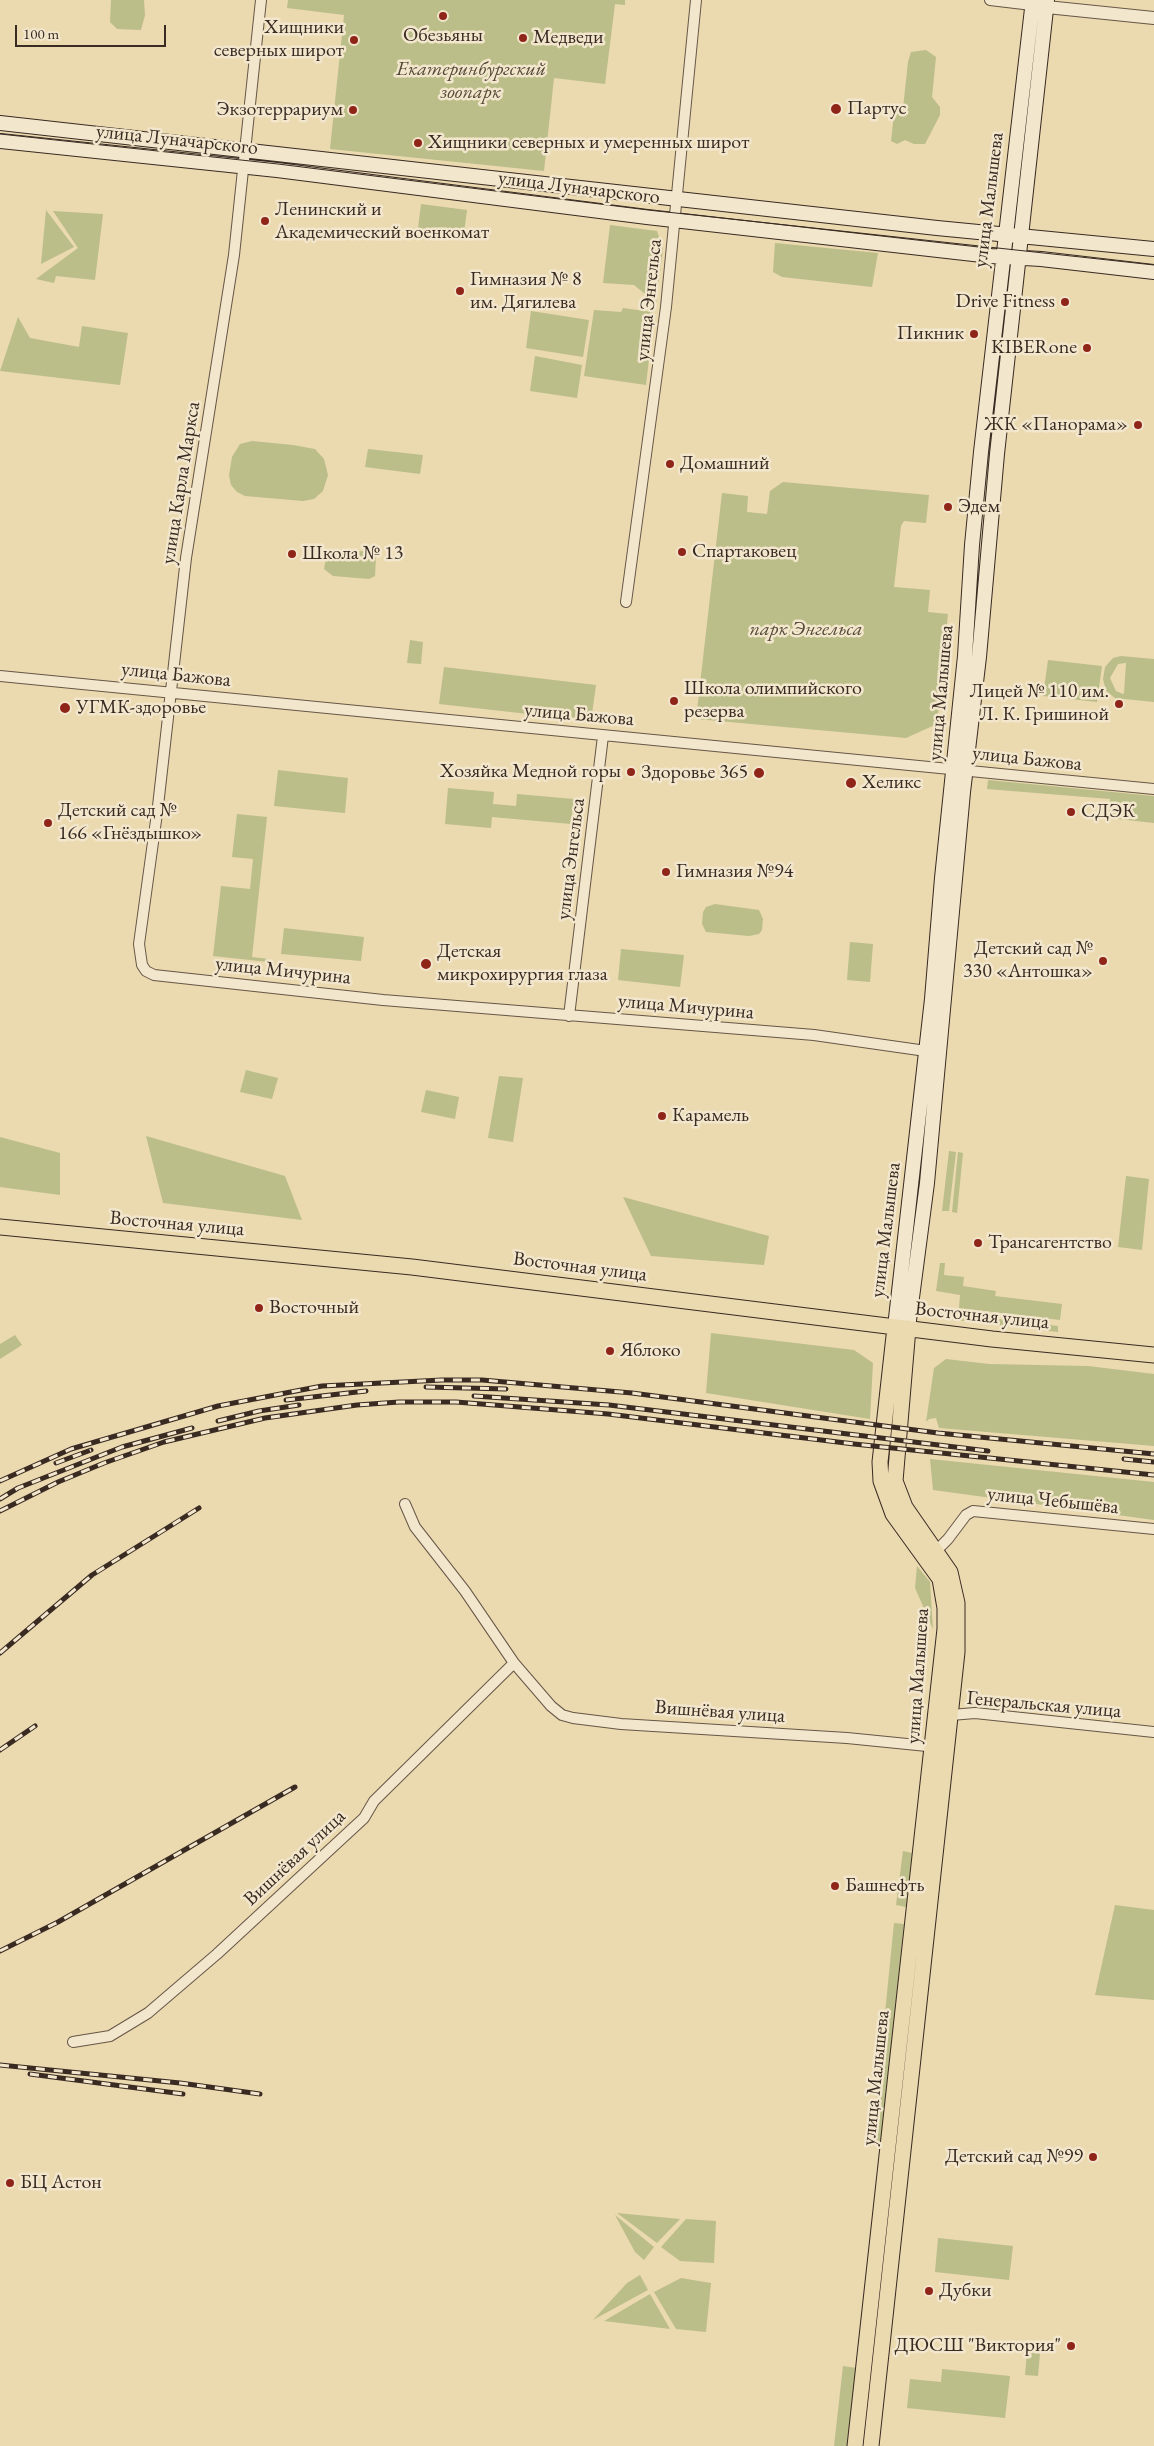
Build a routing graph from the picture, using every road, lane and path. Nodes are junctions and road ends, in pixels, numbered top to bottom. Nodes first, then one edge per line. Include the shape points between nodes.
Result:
1 (262, 0) edge
2 (696, 0) edge
3 (990, 0) edge
4 (1032, 3) edge
5 (1047, 3) edge
6 (1154, 18) edge
7 (0, 122) edge
8 (0, 141) edge
9 (246, 150) junction
10 (245, 167) junction
11 (678, 198) junction
12 (675, 220) junction
13 (1006, 235) junction
14 (1020, 236) junction
15 (1154, 250) edge
16 (1003, 257) junction
17 (1018, 258) junction
18 (1154, 272) edge
19 (626, 602) dead end
20 (0, 676) edge
21 (170, 692) junction
22 (603, 736) junction
23 (960, 769) junction
24 (1154, 790) edge
25 (146, 971) joint
26 (569, 1016) junction
27 (926, 1051) junction
28 (0, 1227) edge
29 (902, 1327) junction
30 (1154, 1355) edge
31 (405, 1504) dead end
32 (1154, 1529) edge
33 (937, 1550) junction
34 (514, 1663) junction
35 (951, 1715) junction
36 (935, 1728) junction
37 (1154, 1732) edge
38 (940, 1748) junction
39 (73, 2042) dead end
40 (855, 2446) edge
41 (870, 2446) edge

1 - 9 street, улица Карла Маркса
2 - 11 street, улица Энгельса
3 - 4 street
4 - 5 street
4 - 13 main road, улица Малышева
5 - 6 street
5 - 14 main road, улица Малышева
7 - 9 main road, улица Луначарского
8 - 10 main road, улица Луначарского
9 - 10 street, улица Карла Маркса
9 - 11 main road, улица Луначарского
10 - 12 main road, улица Луначарского
10 - 21 street, улица Карла Маркса via 186,558
11 - 12 street, улица Энгельса
11 - 13 main road, улица Луначарского
12 - 16 main road, улица Луначарского
12 - 19 street, улица Энгельса via 658,376
13 - 14 main road, улица Луначарского
13 - 16 main road, улица Малышева
14 - 15 main road, улица Луначарского
14 - 17 main road, улица Малышева
16 - 17 main road, улица Луначарского
16 - 23 main road, улица Малышева via 973,535
17 - 18 main road, улица Луначарского
17 - 23 main road, улица Малышева via 979,657
20 - 21 street, улица Бажова
21 - 22 street, улица Бажова
21 - 25 street, улица Карла Маркса via 139,944
22 - 23 street, улица Бажова
22 - 26 street, улица Энгельса
23 - 24 street, улица Бажова
23 - 27 main road, улица Малышева
23 - 29 main road, улица Малышева via 927,1183
25 - 26 street, улица Мичурина via 154,975 373,999
26 - 27 street, улица Мичурина via 814,1035
27 - 29 main road, улица Малышева
28 - 29 main road, Восточная улица via 412,1267
29 - 30 main road, Восточная улица
29 - 33 main road, улица Малышева via 895,1480 905,1507
29 - 36 main road, улица Малышева via 880,1462 881,1481 893,1514 935,1570 943,1592 945,1629
31 - 34 street, Вишнёвая улица via 416,1527
32 - 33 street, улица Чебышёва via 973,1511
33 - 35 main road, улица Малышева via 950,1572 957,1603 957,1657
34 - 38 street, Вишнёвая улица via 551,1706 562,1715 573,1718
34 - 39 street, Вишнёвая улица via 374,1801 364,1818 217,1954 148,2013 110,2036
35 - 36 street, Генеральская улица
35 - 37 street, Генеральская улица via 975,1713
35 - 38 main road, улица Малышева
36 - 38 main road, улица Малышева
38 - 40 main road, улица Малышева
38 - 41 main road, улица Малышева

